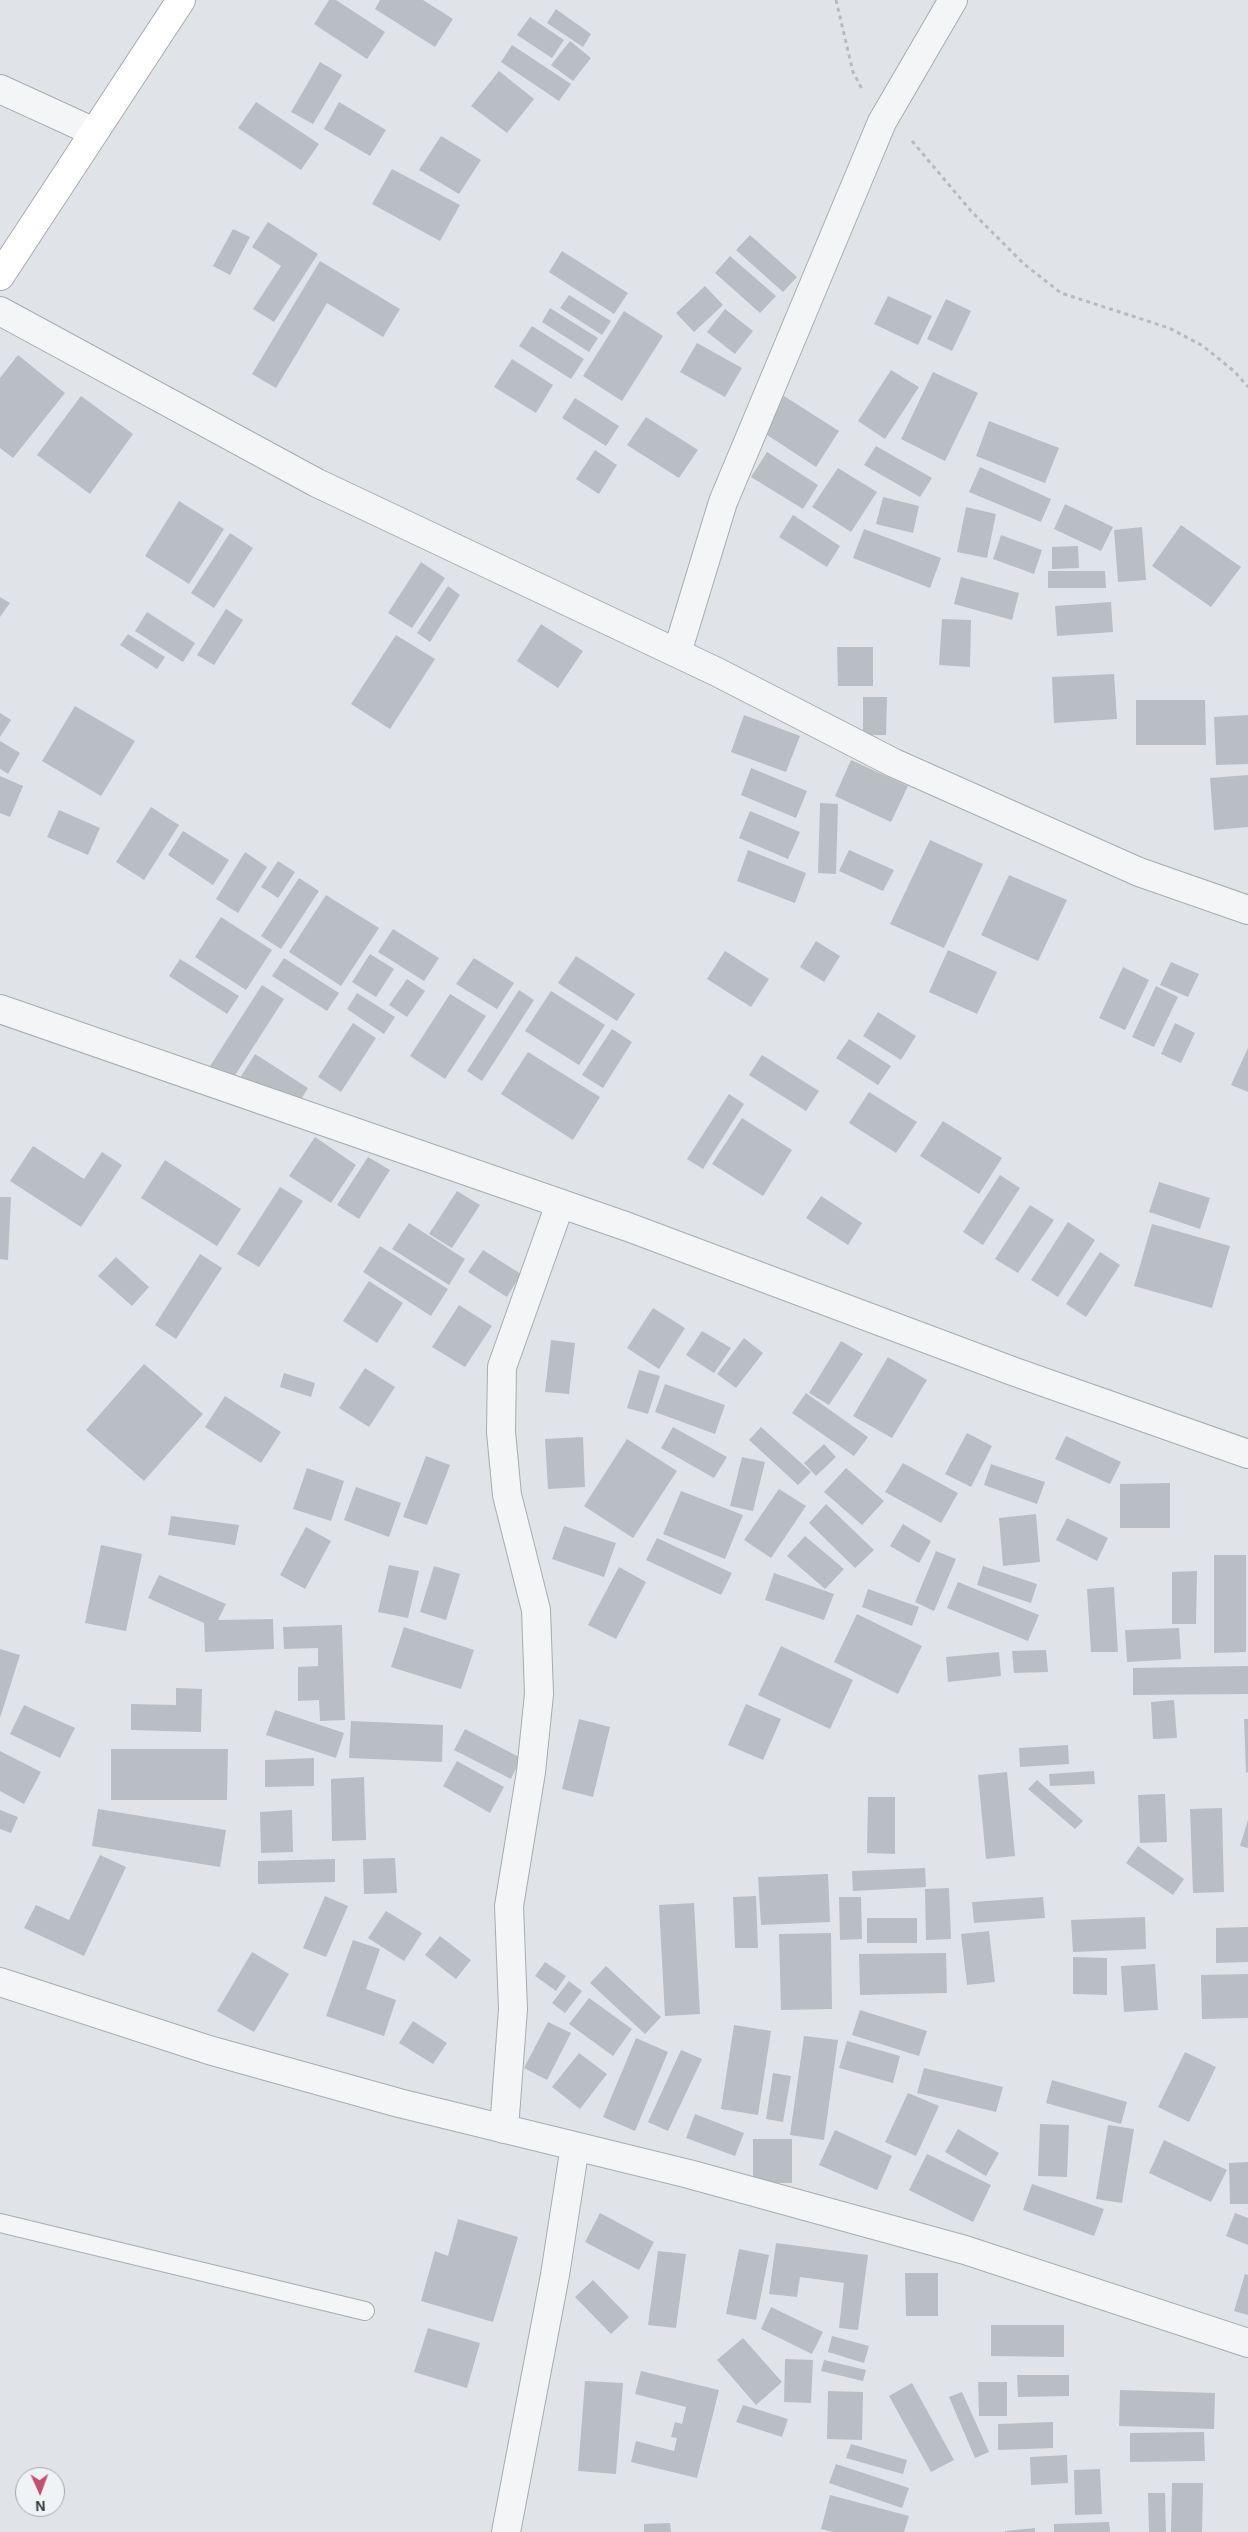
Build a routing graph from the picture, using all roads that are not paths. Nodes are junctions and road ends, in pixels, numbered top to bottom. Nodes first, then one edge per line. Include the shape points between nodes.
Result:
1 (181, 0) edge
2 (953, 0) edge
3 (0, 89) edge
4 (94, 132) junction
5 (0, 276) edge
6 (0, 311) edge
7 (677, 653) junction
8 (1248, 910) edge
9 (0, 1009) edge
10 (560, 1204) junction
11 (1248, 1454) edge
12 (0, 1982) edge
13 (504, 2129) junction
14 (575, 2146) junction
15 (0, 2223) edge
16 (365, 2311) dead end
17 (1248, 2343) edge
18 (506, 2532) edge

1 - 4 street
2 - 7 street via 885,116 723,502
3 - 4 street
4 - 5 street
6 - 7 street via 317,483
7 - 8 street via 894,764 1140,872
9 - 10 street
10 - 11 street via 1015,1372
10 - 13 street via 502,1368 502,1432 507,1495 536,1610 539,1694 531,1772 510,1906 513,2010
12 - 13 street via 209,2050
13 - 14 street
14 - 17 street via 965,2250
14 - 18 street via 555,2274
15 - 16 lane

